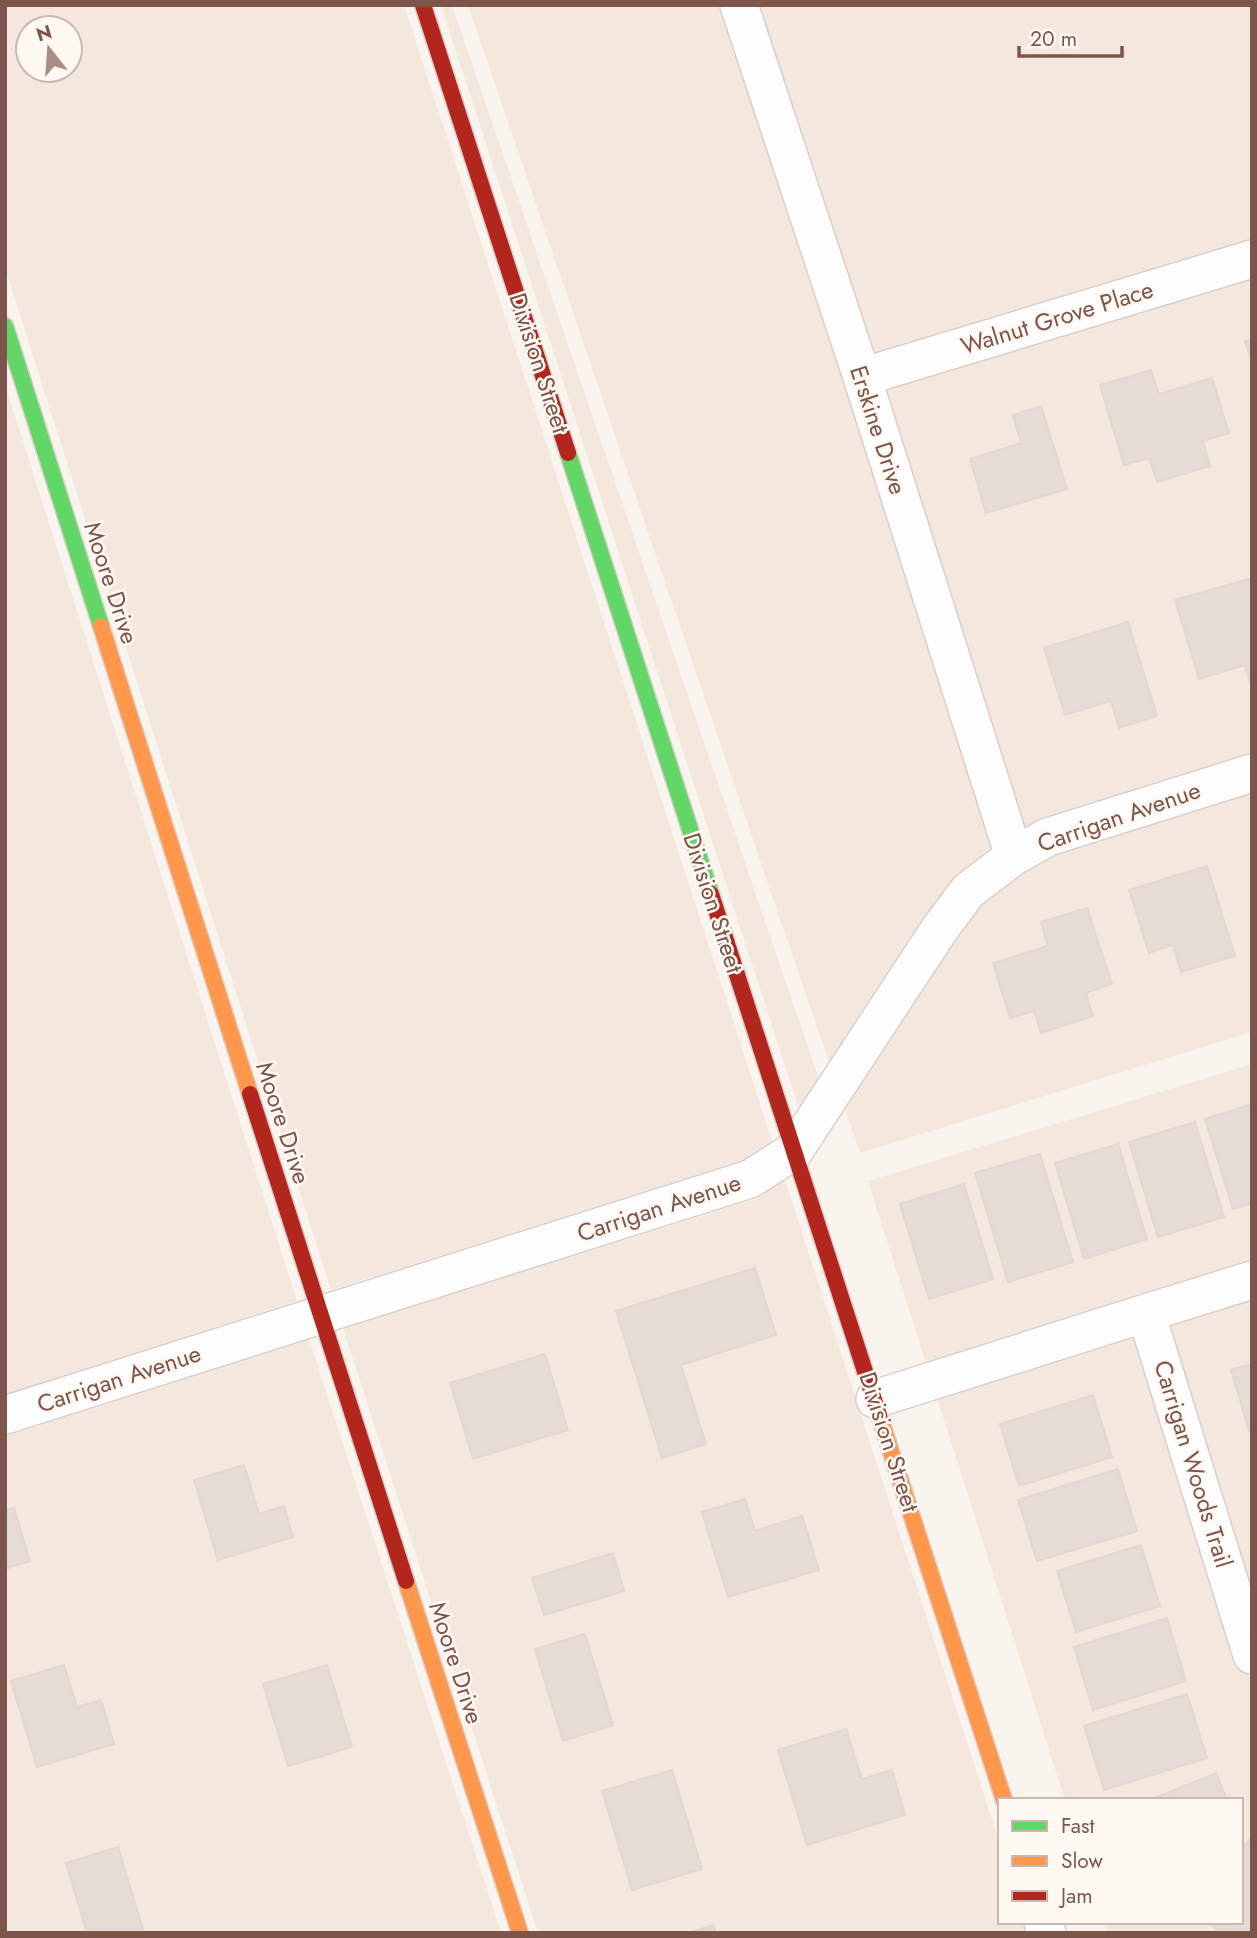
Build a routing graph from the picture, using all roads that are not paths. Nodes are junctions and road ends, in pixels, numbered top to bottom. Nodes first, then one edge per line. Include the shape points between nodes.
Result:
1 (423, 5) edge
2 (739, 5) edge
3 (1252, 258) edge
4 (5, 326) edge
5 (862, 377) junction
6 (1252, 773) edge
7 (1014, 856) junction
8 (793, 1150) junction
9 (1252, 1280) edge
10 (1146, 1313) junction
11 (320, 1315) junction
12 (875, 1399) junction
13 (5, 1415) edge
14 (1252, 1655) edge
15 (1003, 1798) edge
16 (520, 1933) edge

1 - 8 street, Division Street
2 - 5 street, Erskine Drive
3 - 5 street, Walnut Grove Place
4 - 11 street, Moore Drive
5 - 7 street, Erskine Drive
6 - 7 street, Carrigan Avenue via 1048,837
7 - 8 street, Carrigan Avenue via 968,891
8 - 11 street, Carrigan Avenue via 750,1179
8 - 12 street, Division Street
9 - 10 street
10 - 12 street
10 - 14 street, Carrigan Woods Trail
11 - 13 street, Carrigan Avenue
11 - 16 street, Moore Drive
12 - 15 street, Division Street

